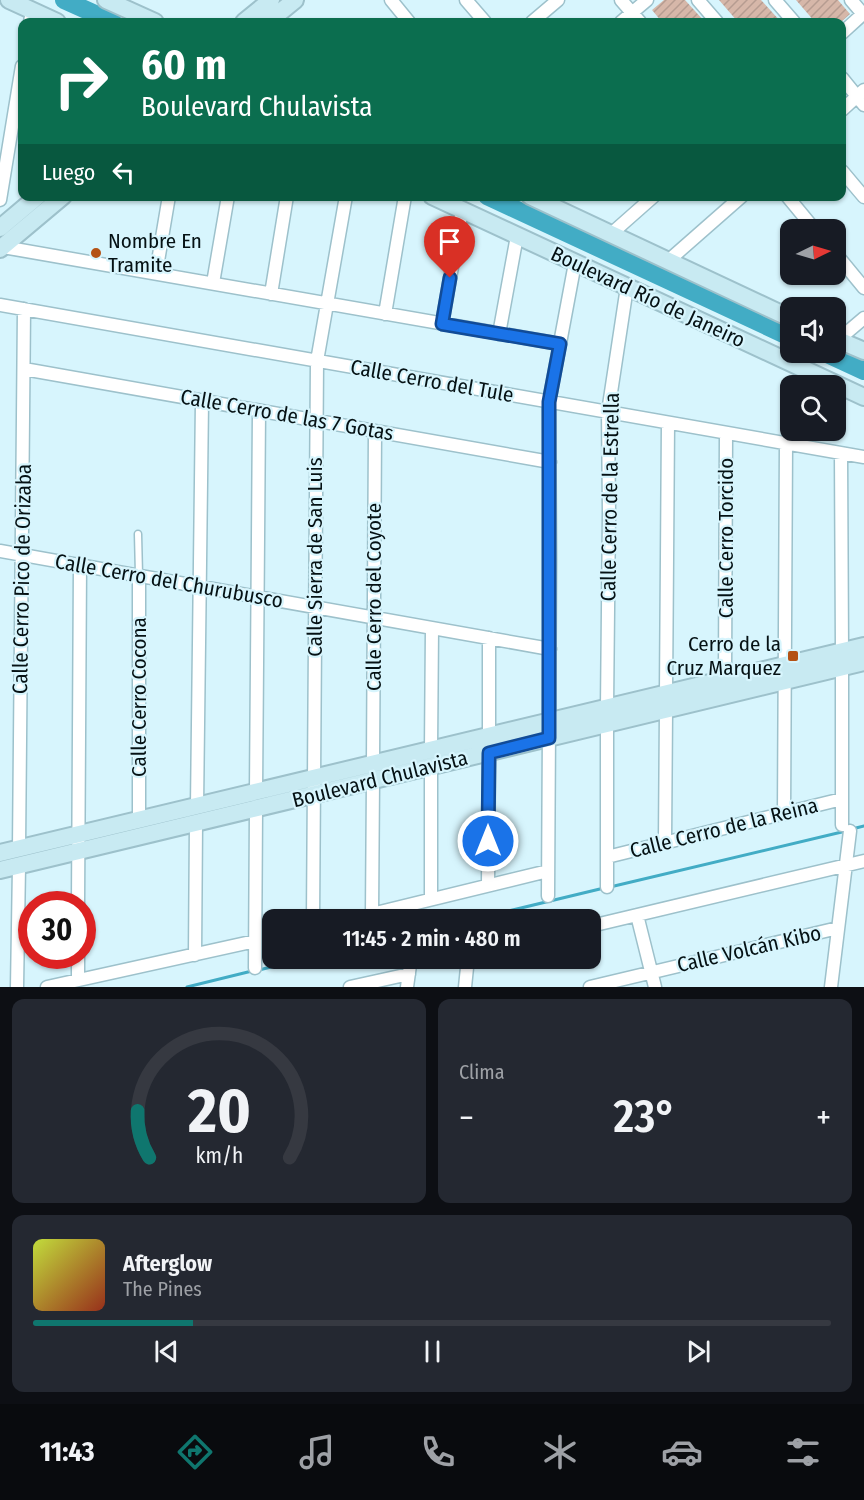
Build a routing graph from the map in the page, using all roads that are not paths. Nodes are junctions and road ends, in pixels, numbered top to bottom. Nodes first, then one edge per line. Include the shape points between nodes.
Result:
1 (9, 0) edge
2 (106, 0) edge
3 (271, 0) edge
4 (295, 0) edge
5 (391, 0) edge
6 (466, 0) edge
7 (621, 0) edge
8 (647, 0) edge
9 (698, 0) edge
10 (775, 0) edge
11 (851, 0) edge
12 (551, 2) edge
13 (863, 13) edge
14 (31, 17) edge
15 (146, 18) edge
16 (249, 18) edge
17 (273, 18) edge
18 (407, 18) edge
19 (482, 18) edge
20 (536, 18) edge
21 (636, 18) edge
22 (714, 18) edge
23 (791, 18) edge
24 (846, 29) edge
25 (846, 82) edge
26 (18, 90) edge
27 (862, 97) edge
28 (846, 107) edge
29 (846, 176) edge
30 (864, 197) edge
31 (0, 200) edge
32 (32, 201) edge
33 (57, 201) edge
34 (168, 201) edge
35 (227, 201) edge
36 (286, 201) edge
37 (344, 201) edge
38 (404, 201) edge
39 (443, 201) edge
40 (541, 201) edge
41 (648, 201) edge
42 (736, 201) edge
43 (791, 201) edge
44 (462, 210) junction
45 (806, 219) edge
46 (0, 228) edge
47 (611, 234) junction
48 (517, 236) junction
49 (1, 248) edge
50 (668, 261) junction
51 (575, 263) junction
52 (846, 266) edge
53 (156, 273) junction
54 (213, 283) junction
55 (627, 287) junction
56 (864, 288) edge
57 (271, 294) junction
58 (327, 303) junction
59 (0, 304) edge
60 (24, 309) junction
61 (780, 313) edge
62 (385, 314) junction
63 (864, 318) edge
64 (442, 324) junction
65 (846, 333) edge
66 (499, 334) junction
67 (560, 344) junction
68 (846, 344) edge
69 (864, 351) edge
70 (318, 361) junction
71 (24, 369) junction
72 (864, 397) edge
73 (202, 401) junction
74 (549, 402) junction
75 (259, 411) junction
76 (608, 412) junction
77 (316, 421) junction
78 (668, 423) junction
79 (375, 431) junction
80 (726, 433) junction
81 (786, 443) junction
82 (842, 453) junction
83 (864, 457) edge
84 (550, 462) junction
85 (138, 534) dead end
86 (0, 551) edge
87 (22, 555) junction
88 (80, 565) junction
89 (139, 576) junction
90 (199, 586) junction
91 (258, 597) junction
92 (315, 607) junction
93 (374, 617) junction
94 (432, 627) junction
95 (489, 638) junction
96 (864, 646) edge
97 (550, 648) junction
98 (842, 659) junction
99 (864, 662) edge
100 (784, 673) junction
101 (725, 679) junction
102 (666, 702) junction
103 (607, 716) junction
104 (549, 730) junction
105 (489, 744) junction
106 (431, 758) junction
107 (373, 772) junction
108 (314, 786) junction
109 (256, 791) junction
110 (842, 800) junction
111 (197, 806) junction
112 (256, 808) junction
113 (784, 814) junction
114 (139, 819) junction
115 (196, 823) junction
116 (78, 834) junction
117 (665, 842) junction
118 (19, 848) junction
119 (78, 851) junction
120 (0, 853) edge
121 (607, 857) junction
122 (864, 861) edge
123 (18, 866) junction
124 (846, 866) junction
125 (0, 870) edge
126 (548, 871) junction
127 (488, 885) junction
128 (607, 887) dead end
129 (78, 891) edge
130 (548, 896) dead end
131 (431, 899) junction
132 (313, 909) edge
133 (372, 909) edge
134 (389, 909) edge
135 (637, 915) junction
136 (601, 924) edge
137 (838, 928) junction
138 (255, 941) junction
139 (195, 955) junction
140 (255, 968) dead end
141 (78, 969) edge
142 (410, 969) edge
143 (467, 969) edge
144 (651, 973) junction
145 (409, 974) junction
146 (78, 980) junction
147 (17, 987) edge
148 (47, 987) edge
149 (350, 987) edge
150 (407, 987) edge
151 (465, 987) edge
152 (590, 987) edge
153 (655, 987) edge
154 (831, 987) edge

1 - 14 main road
2 - 15 main road
3 - 16 main road
4 - 17 main road
5 - 18 street
6 - 19 street
7 - 21 street
8 - 21 street
9 - 22 street
10 - 23 street
11 - 13 street
12 - 20 street
13 - 24 street
25 - 27 street
26 - 31 street
27 - 28 street
29 - 30 street
32 - 46 main road
33 - 49 main road
34 - 53 street
35 - 54 street
36 - 57 street
37 - 58 street, Calle Sierra de San Luis
38 - 62 street
39 - 44 main road, Boulevard Río de Janeiro
40 - 47 main road, Boulevard Río de Janeiro
41 - 47 street
42 - 50 street
43 - 45 street
44 - 48 main road, Boulevard Río de Janeiro
44 - 64 street
47 - 50 main road, Boulevard Río de Janeiro
48 - 51 main road, Boulevard Río de Janeiro
48 - 66 street
49 - 53 street
50 - 61 main road, Boulevard Río de Janeiro
51 - 55 main road, Boulevard Río de Janeiro
51 - 67 street
52 - 56 street
53 - 54 street
54 - 57 street
55 - 72 main road, Boulevard Río de Janeiro
55 - 76 street, Calle Cerro de la Estrella
57 - 58 street
58 - 62 street
58 - 70 street, Calle Sierra de San Luis
59 - 60 street, Calle Cerro del Tule
60 - 70 street, Calle Cerro del Tule
60 - 71 street, Calle Cerro Pico de Orizaba
62 - 64 street
63 - 65 street
64 - 66 street
66 - 67 street
67 - 74 street
68 - 69 main road
70 - 74 street, Calle Cerro del Tule
70 - 77 street, Calle Sierra de San Luis
71 - 73 street, Calle Cerro de las 7 Gotas
71 - 87 street, Calle Cerro Pico de Orizaba
73 - 75 street, Calle Cerro de las 7 Gotas
73 - 90 street
74 - 76 street, Calle Cerro del Tule
74 - 84 street
75 - 77 street, Calle Cerro de las 7 Gotas
75 - 91 street
76 - 78 street, Calle Cerro del Tule
76 - 103 street, Calle Cerro de la Estrella
77 - 79 street, Calle Cerro de las 7 Gotas
77 - 92 street, Calle Sierra de San Luis
78 - 80 street, Calle Cerro del Tule
78 - 102 street
79 - 84 street, Calle Cerro de las 7 Gotas
79 - 93 street, Calle Cerro del Coyote
80 - 81 street, Calle Cerro del Tule
80 - 101 street, Calle Cerro Torcido
81 - 82 street, Calle Cerro del Tule
81 - 100 street
82 - 83 street, Calle Cerro del Tule
82 - 98 street
84 - 97 street
85 - 89 lane
86 - 87 street, Calle Cerro del Churubusco
87 - 88 street, Calle Cerro del Churubusco
87 - 118 street, Calle Cerro Pico de Orizaba
88 - 89 street, Calle Cerro del Churubusco
88 - 116 street
89 - 90 street, Calle Cerro del Churubusco
89 - 114 street, Calle Cerro Cocona
90 - 91 street, Calle Cerro del Churubusco
90 - 111 street
91 - 92 street, Calle Cerro del Churubusco
91 - 109 street
92 - 93 street, Calle Cerro del Churubusco
92 - 108 street, Calle Sierra de San Luis
93 - 94 street, Calle Cerro del Churubusco
93 - 107 street, Calle Cerro del Coyote
94 - 95 street, Calle Cerro del Churubusco
94 - 106 street
95 - 97 street, Calle Cerro del Churubusco
95 - 105 street
96 - 98 main road, Boulevard Chulavista
97 - 104 street
98 - 99 main road, Boulevard Chulavista
98 - 100 main road, Boulevard Chulavista
98 - 110 street
100 - 101 main road, Boulevard Chulavista
100 - 102 main road, Boulevard Chulavista
100 - 113 street
101 - 102 main road, Boulevard Chulavista
102 - 103 main road, Boulevard Chulavista
102 - 117 street
103 - 104 main road, Boulevard Chulavista
103 - 121 street, Calle Cerro de la Estrella
104 - 105 main road, Boulevard Chulavista
104 - 126 street
105 - 106 main road, Boulevard Chulavista
105 - 127 street
106 - 107 main road, Boulevard Chulavista
106 - 131 street
107 - 108 main road, Boulevard Chulavista
107 - 133 street, Calle Cerro del Coyote
108 - 109 main road, Boulevard Chulavista
108 - 112 main road, Boulevard Chulavista
108 - 132 street, Calle Sierra de San Luis
109 - 111 main road, Boulevard Chulavista
110 - 113 street, Calle Cerro de la Reina
110 - 124 street
111 - 114 main road, Boulevard Chulavista
112 - 115 main road, Boulevard Chulavista
112 - 138 street
113 - 117 street, Calle Cerro de la Reina
114 - 116 main road, Boulevard Chulavista
115 - 119 main road, Boulevard Chulavista
115 - 139 street
116 - 118 main road, Boulevard Chulavista
116 - 119 street
117 - 121 street, Calle Cerro de la Reina
118 - 120 main road, Boulevard Chulavista
119 - 123 main road, Boulevard Chulavista
119 - 129 street
121 - 128 street, Calle Cerro de la Estrella
122 - 124 street
123 - 125 main road, Boulevard Chulavista
123 - 147 street
124 - 135 street
124 - 137 street
126 - 127 street
126 - 130 street
127 - 131 street
131 - 134 street
135 - 136 street
135 - 144 street
137 - 144 street, Calle Volcán Kibo
137 - 154 street
138 - 139 street
138 - 140 street
139 - 146 street
141 - 146 street
142 - 145 street
143 - 151 street
144 - 152 street, Calle Volcán Kibo
144 - 153 street
145 - 149 street
145 - 150 street
146 - 148 street

